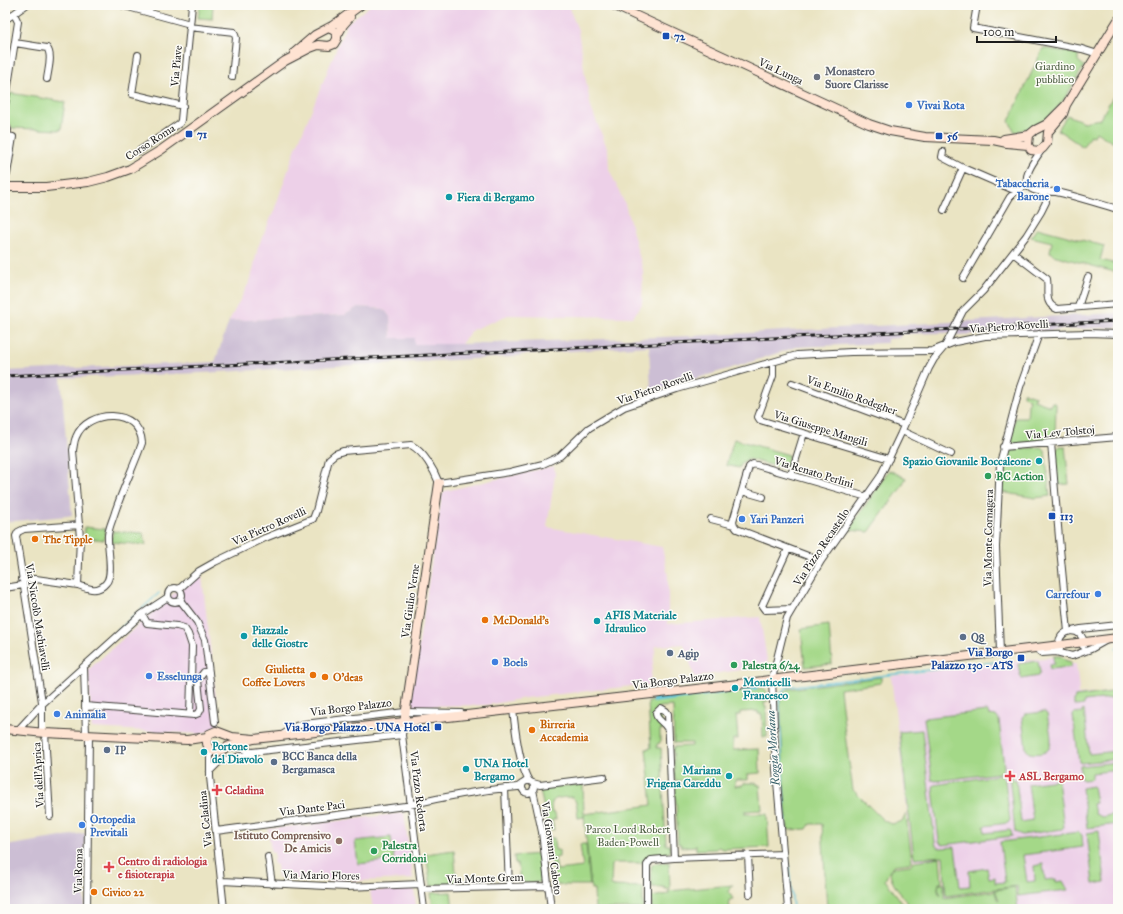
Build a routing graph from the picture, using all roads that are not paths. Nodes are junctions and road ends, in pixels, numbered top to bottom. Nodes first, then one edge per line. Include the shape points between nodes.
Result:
1 (26, 5) edge
2 (121, 5) edge
3 (192, 5) edge
4 (362, 5) edge
5 (613, 5) edge
6 (977, 5) edge
7 (14, 14) junction
8 (5, 20) edge
9 (1118, 20) edge
10 (190, 26) junction
11 (324, 30) junction
12 (337, 36) junction
13 (15, 43) junction
14 (324, 45) junction
15 (1098, 54) junction
16 (138, 55) dead end
17 (286, 60) junction
18 (232, 77) dead end
19 (47, 79) dead end
20 (5, 105) edge
21 (1066, 105) junction
22 (183, 106) junction
23 (5, 125) edge
24 (1039, 129) junction
25 (6, 133) edge
26 (1047, 134) junction
27 (1029, 135) junction
28 (993, 140) junction
29 (1030, 147) junction
30 (1043, 148) junction
31 (139, 151) dead end
32 (943, 152) dead end
33 (1034, 160) junction
34 (963, 168) junction
35 (7, 174) dead end
36 (1027, 185) junction
37 (5, 187) edge
38 (1016, 192) junction
39 (1041, 192) junction
40 (1056, 192) junction
41 (1046, 202) junction
42 (944, 210) dead end
43 (1118, 210) edge
44 (1013, 253) junction
45 (1088, 277) dead end
46 (963, 278) dead end
47 (1118, 304) edge
48 (1078, 307) junction
49 (1039, 334) junction
50 (1118, 334) edge
51 (945, 346) junction
52 (773, 362) junction
53 (792, 383) dead end
54 (904, 425) junction
55 (902, 432) junction
56 (804, 433) junction
57 (1118, 437) edge
58 (1051, 443) junction
59 (1003, 447) junction
60 (951, 454) dead end
61 (889, 459) junction
62 (790, 475) junction
63 (439, 483) junction
64 (742, 492) junction
65 (763, 497) dead end
66 (867, 497) junction
67 (711, 519) dead end
68 (80, 525) junction
69 (734, 525) junction
70 (788, 549) junction
71 (821, 561) junction
72 (23, 582) junction
73 (78, 585) junction
74 (5, 588) edge
75 (179, 589) junction
76 (168, 597) junction
77 (180, 600) junction
78 (792, 609) junction
79 (142, 614) junction
80 (1118, 625) edge
81 (1070, 631) junction
82 (1114, 639) edge
83 (1084, 642) junction
84 (1059, 645) junction
85 (1035, 648) junction
86 (1000, 652) junction
87 (1079, 653) junction
88 (1067, 655) junction
89 (84, 667) junction
90 (209, 672) junction
91 (194, 679) junction
92 (772, 679) junction
93 (42, 705) junction
94 (85, 706) junction
95 (513, 709) junction
96 (405, 712) junction
97 (480, 713) junction
98 (190, 714) junction
99 (404, 723) junction
100 (296, 726) junction
101 (667, 728) dead end
102 (18, 730) junction
103 (6, 731) edge
104 (44, 732) junction
105 (215, 734) junction
106 (296, 734) junction
107 (88, 735) junction
108 (402, 735) junction
109 (281, 736) junction
110 (254, 739) junction
111 (187, 740) junction
112 (290, 747) junction
113 (209, 748) junction
114 (223, 749) junction
115 (260, 751) junction
116 (210, 769) junction
117 (604, 777) dead end
118 (527, 784) junction
119 (504, 788) junction
120 (411, 805) junction
121 (50, 816) dead end
122 (216, 830) junction
123 (783, 854) junction
124 (748, 856) junction
125 (268, 857) dead end
126 (674, 858) junction
127 (222, 881) junction
128 (272, 884) junction
129 (548, 886) junction
130 (421, 887) junction
131 (509, 887) junction
132 (750, 894) dead end
133 (87, 909) edge
134 (224, 909) edge
135 (424, 909) edge
136 (551, 909) edge
137 (647, 909) edge
138 (788, 909) edge

1 - 7 street
2 - 10 street
3 - 10 street, Via Piave
4 - 11 street
4 - 12 street via 345,22
5 - 28 street, Via Lunga via 869,124 890,131 925,137
6 - 15 street via 973,28
7 - 8 street
7 - 13 street via 18,22
9 - 15 street
10 - 18 street via 234,32 236,38
10 - 22 street, Via Piave
11 - 12 street via 333,30
11 - 14 street via 320,40
11 - 17 street, Corso Roma
12 - 14 street, Corso Roma via 334,44
13 - 19 street via 47,48 50,55
13 - 20 street
14 - 17 street, Corso Roma via 310,48
15 - 21 street
16 - 22 street, Via Piave via 132,94
17 - 37 street, Corso Roma via 161,150 130,169 88,182 46,187
21 - 24 street
21 - 26 street via 1063,114
22 - 31 street, Via Piave via 180,123
23 - 25 street
24 - 26 street
24 - 27 street
25 - 35 street via 13,137
26 - 30 street via 1047,143
27 - 28 street, Via Lunga
27 - 29 street
28 - 29 street, Via Lunga
29 - 30 street via 1038,150
29 - 33 street
30 - 33 street
32 - 34 street via 942,157
33 - 36 street via 1026,178
34 - 38 street
34 - 42 street
36 - 38 street
36 - 39 street via 1030,189
38 - 46 street via 1007,202
39 - 40 street
39 - 41 street
40 - 41 street, Via Pizzo Recastello
40 - 43 street
41 - 44 street, Via Pizzo Recastello
44 - 48 street via 1047,279 1049,303 1052,307
44 - 51 street, Via Pizzo Recastello via 984,291 962,311
45 - 48 street
47 - 48 street
49 - 50 street, Via Pietro Rovelli
49 - 51 street, Via Pietro Rovelli via 985,336
49 - 59 street, Via Monte Cornagera via 1020,387
51 - 52 street, Via Pietro Rovelli via 932,351 797,355
51 - 54 street, Via Pizzo Recastello via 929,368
52 - 56 street, Via Giuseppe Mangili via 773,376 758,417 760,420
52 - 63 street, Via Pietro Rovelli via 624,407 590,428 560,456 543,464
53 - 54 street, Via Emilio Rodegher
54 - 55 street, Via Pizzo Recastello
55 - 60 street
55 - 61 street, Via Pizzo Recastello
56 - 61 street, Via Giuseppe Mangili
56 - 62 street
57 - 58 street, Via Lev Tolstoj
58 - 59 street, Via Lev Tolstoj
58 - 81 street
59 - 86 street, Via Monte Cornagera via 1000,463 996,566
61 - 66 street, Via Pizzo Recastello
62 - 64 street, Via Renato Perlini via 756,464 750,465
62 - 66 street, Via Renato Perlini
63 - 75 street, Via Pietro Rovelli via 422,453 411,445 340,452 329,459 313,519 265,538 216,562 199,571
63 - 96 street, Via Giulio Verne
64 - 65 street
64 - 69 street
66 - 71 street, Via Pizzo Recastello
67 - 69 street
68 - 72 street, Via Niccolò Machiavelli via 24,529 18,532 16,536
68 - 73 street
68 - 73 street via 73,450 75,438 91,421 106,416 128,419 140,432 142,443 109,531 110,577 107,583 95,590
69 - 70 street via 737,529
70 - 71 street
70 - 78 street via 762,606 765,610
71 - 78 street, Via Pizzo Recastello
72 - 73 street via 36,579
72 - 74 street
72 - 93 street, Via Niccolò Machiavelli
75 - 76 street via 171,589
75 - 77 street via 182,594
76 - 77 street via 173,602
76 - 79 street
77 - 90 street via 203,633
78 - 92 street, Via Pizzo Recastello via 787,618
79 - 89 street
79 - 91 street via 147,622 178,626 186,630 192,646
80 - 81 street
81 - 83 street via 1082,636
81 - 84 street via 1061,636
82 - 83 street, Via Borgo Palazzo
82 - 87 street, Via Borgo Palazzo
83 - 84 street, Via Borgo Palazzo
83 - 87 street
84 - 85 street, Via Borgo Palazzo
84 - 88 street
85 - 86 street, Via Borgo Palazzo
85 - 88 street, Via Borgo Palazzo via 1042,653 1056,652
86 - 92 street, Via Borgo Palazzo
87 - 88 street, Via Borgo Palazzo via 1074,656
89 - 93 street
89 - 94 street, Via Roma
90 - 91 street via 204,672
90 - 105 street
91 - 98 street
91 - 98 street via 201,709 199,713
92 - 95 street, Via Borgo Palazzo
92 - 123 street, Via Pizzo Recastello via 775,762
93 - 102 street
93 - 104 street, Via Niccolò Machiavelli
94 - 98 street
94 - 107 street, Via Roma
95 - 97 street, Via Borgo Palazzo
95 - 118 street, Via Giovanni Caboto
96 - 97 street, Via Borgo Palazzo
96 - 99 street, Via Giulio Verne
96 - 100 street, Via Borgo Palazzo
97 - 99 street, Via Borgo Palazzo
99 - 106 street, Via Borgo Palazzo
99 - 108 street, Via Pizzo Redorta
100 - 106 street
100 - 109 street, Via Borgo Palazzo
101 - 126 street
102 - 103 street, Via Borgo Palazzo
102 - 104 street, Via Borgo Palazzo
104 - 107 street, Via Borgo Palazzo
104 - 121 street, Via dell'Aprica
105 - 110 street, Via Borgo Palazzo
105 - 111 street, Via Borgo Palazzo
105 - 113 street via 206,741
105 - 114 street via 227,742
106 - 109 street, Via Borgo Palazzo
106 - 112 street
107 - 111 street, Via Borgo Palazzo
107 - 133 street, Via Roma
108 - 112 street, Via Borgo Palazzo
108 - 120 street, Via Pizzo Redorta
109 - 110 street, Via Borgo Palazzo
110 - 114 street, Via Borgo Palazzo
111 - 113 street, Via Borgo Palazzo
112 - 115 street, Via Borgo Palazzo
113 - 114 street, Via Borgo Palazzo via 215,752
113 - 116 street, Via Celadina
114 - 115 street, Via Borgo Palazzo via 233,747
114 - 116 street
115 - 116 street, Via Borgo Palazzo via 220,761
116 - 122 street, Via Celadina
117 - 118 street
118 - 119 street, Via Dante Paci
118 - 129 street, Via Giovanni Caboto via 542,832
119 - 120 street, Via Dante Paci via 469,792
119 - 131 street
120 - 122 street, Via Dante Paci
120 - 130 street, Via Pizzo Redorta
122 - 127 street, Via Celadina
123 - 124 street
123 - 138 street, Via Pizzo Recastello
124 - 126 street
124 - 132 street
125 - 128 street
126 - 137 street via 655,859 647,865
127 - 128 street, Via Mario Flores
127 - 134 street, Via Celadina
128 - 130 street, Via Mario Flores
129 - 131 street, Via Monte Grem
129 - 136 street, Via Giovanni Caboto
130 - 131 street, Via Monte Grem
130 - 135 street, Via Pizzo Redorta

